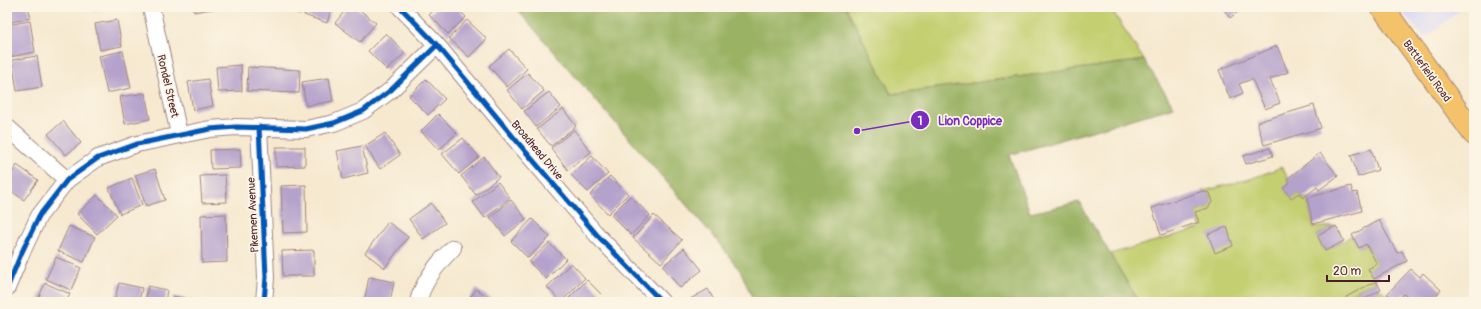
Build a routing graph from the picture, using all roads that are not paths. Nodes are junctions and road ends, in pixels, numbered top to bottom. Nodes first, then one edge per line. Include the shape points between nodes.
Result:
1 (151, 7) edge
2 (400, 7) edge
3 (1382, 7) edge
4 (438, 45) junction
5 (7, 127) edge
6 (259, 127) junction
7 (179, 134) junction
8 (1474, 134) edge
9 (67, 180) junction
10 (453, 248) dead end
11 (7, 288) edge
12 (264, 302) edge
13 (418, 302) edge
14 (662, 302) edge

1 - 7 street, Rondel Street
2 - 4 street, Broadhead Drive
3 - 8 main road, Battlefield Road
4 - 6 street via 391,90 363,111 334,123 306,129
4 - 14 street, Broadhead Drive via 597,235
5 - 9 street
6 - 7 street via 236,126
6 - 12 street, Pikemen Avenue via 266,277
7 - 9 street via 137,144 98,158
9 - 11 street via 39,216
10 - 13 street via 428,278

